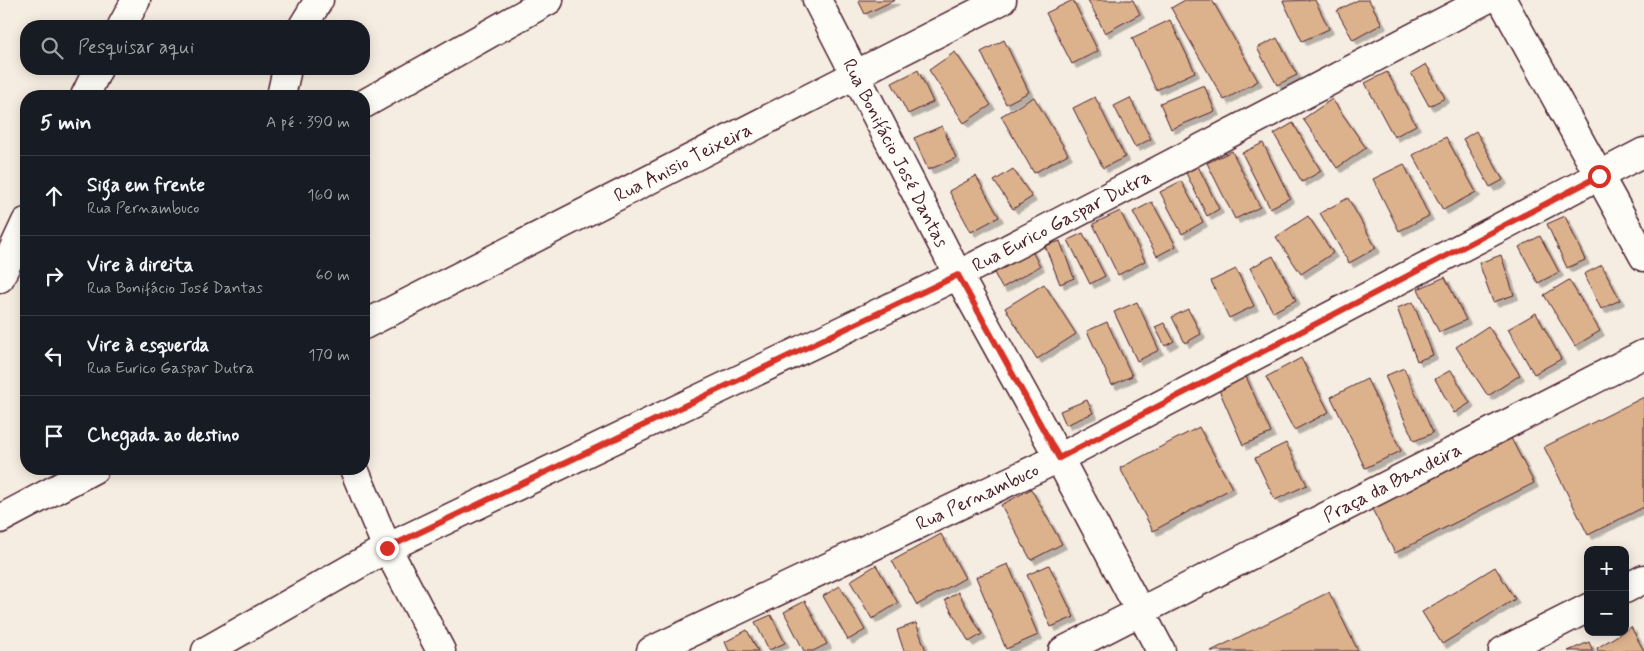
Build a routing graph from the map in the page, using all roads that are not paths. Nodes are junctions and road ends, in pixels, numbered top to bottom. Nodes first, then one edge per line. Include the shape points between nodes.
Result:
1 (136, 0) edge
2 (549, 0) edge
3 (816, 0) edge
4 (1002, 0) edge
5 (1484, 0) edge
6 (1502, 0) edge
7 (125, 20) edge
8 (854, 74) junction
9 (95, 75) edge
10 (286, 75) edge
11 (89, 90) edge
12 (282, 90) edge
13 (370, 101) edge
14 (1644, 152) edge
15 (1599, 176) junction
16 (20, 235) edge
17 (1644, 257) edge
18 (958, 275) junction
19 (0, 278) edge
20 (370, 322) edge
21 (1644, 354) edge
22 (1059, 458) junction
23 (82, 475) edge
24 (357, 475) edge
25 (0, 518) edge
26 (387, 548) junction
27 (1644, 579) edge
28 (1629, 587) edge
29 (1584, 610) edge
30 (1140, 611) junction
31 (206, 651) edge
32 (441, 651) edge
33 (651, 651) edge
34 (1063, 651) edge
35 (1161, 651) edge
36 (1503, 651) edge

1 - 7 street
2 - 13 street
3 - 8 street, Rua Bonifácio José Dantas
4 - 8 street, Rua Anisio Teixeira
5 - 18 street, Rua Eurico Gaspar Dutra
6 - 15 street
8 - 18 street, Rua Bonifácio José Dantas
8 - 20 street, Rua Anisio Teixeira
9 - 11 street
10 - 12 street
14 - 15 street, Rua Pernambuco
15 - 17 street
15 - 22 street, Rua Pernambuco
16 - 19 street
18 - 22 street, Rua Bonifácio José Dantas
18 - 26 street, Rua Eurico Gaspar Dutra
21 - 30 street, Praça da Bandeira
22 - 30 street, Rua Bonifácio José Dantas
22 - 33 street, Rua Pernambuco
23 - 25 street
24 - 26 street
26 - 31 street, Rua Eurico Gaspar Dutra
26 - 32 street
27 - 28 street
29 - 36 street
30 - 34 street, Praça da Bandeira
30 - 35 street, Rua Bonifácio José Dantas

